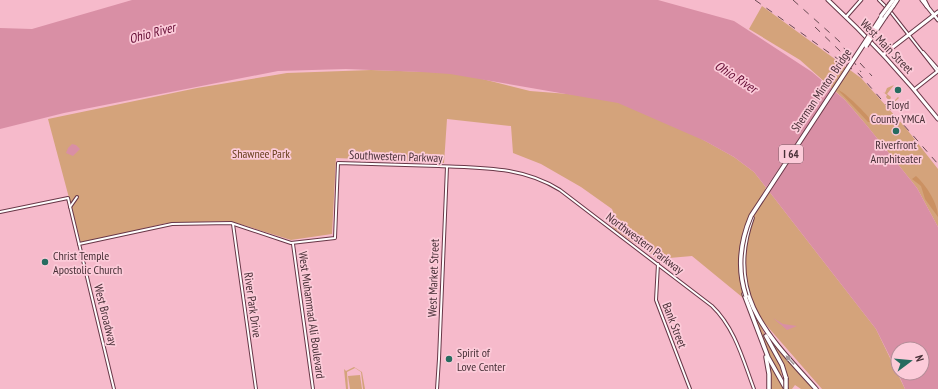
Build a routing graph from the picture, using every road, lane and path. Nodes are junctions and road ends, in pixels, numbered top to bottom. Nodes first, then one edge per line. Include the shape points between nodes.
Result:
1 (861, 0) edge
2 (878, 0) edge
3 (897, 0) edge
4 (923, 0) edge
5 (829, 1) edge
6 (892, 3) edge
7 (926, 6) joint
8 (938, 12) edge
9 (934, 15) junction
10 (846, 17) junction
11 (938, 20) edge
12 (873, 31) junction
13 (909, 34) junction
14 (863, 47) junction
15 (884, 54) junction
16 (938, 71) edge
17 (914, 88) junction
18 (938, 118) edge
19 (447, 167) junction
20 (478, 168) joint
21 (77, 197) dead end
22 (70, 207) junction
23 (0, 212) edge
24 (233, 224) junction
25 (293, 243) junction
26 (79, 244) junction
27 (658, 264) junction
28 (745, 296) junction
29 (761, 324) junction
30 (762, 344) junction
31 (114, 389) edge
32 (256, 389) edge
33 (313, 389) edge
34 (437, 389) edge
35 (690, 389) edge
36 (754, 389) edge
37 (770, 389) edge
38 (787, 389) edge
39 (816, 389) edge

1 - 10 main road
2 - 13 street
3 - 6 highway, I 64
4 - 7 highway
5 - 10 main road, West Main Street
6 - 12 highway, I 64, bridge
7 - 9 main road
8 - 9 main road
9 - 11 main road
9 - 13 main road
10 - 15 main road, West Main Street
12 - 14 highway, I 64, bridge
12 - 28 highway, bridge via 751,216 744,233 741,254 740,270
13 - 15 main road
13 - 16 street
14 - 28 highway, Sherman Minton Bridge / I 64, bridge via 751,215 744,231 740,253 740,274
14 - 29 highway, Sherman Minton Bridge / I 64, bridge via 755,211 746,238 744,259 746,284
15 - 17 main road, West Main Street
16 - 17 main road
17 - 18 main road, West Main Street
19 - 20 street, Southwestern Parkway
19 - 25 street, Southwestern Parkway via 338,162 335,238
19 - 34 street, West Market Street
20 - 27 street, Northwestern Parkway via 516,172 550,184
21 - 22 street
22 - 23 street, West Broadway via 68,198
22 - 26 street, West Broadway
24 - 25 street, Southwestern Parkway
24 - 26 street, Southwestern Parkway via 172,224
24 - 32 street, River Park Drive
25 - 33 street, West Muhammad Ali Boulevard
26 - 31 street, West Broadway
27 - 35 street, Bank Street via 656,300
27 - 36 street, Northwestern Parkway via 724,318 733,334
28 - 30 highway, I 64
28 - 38 highway via 771,362
29 - 38 highway, bridge via 782,365
39 -> 29 highway, I 64 via 776,346
30 - 37 highway
30 - 38 highway, I 64 via 775,372

